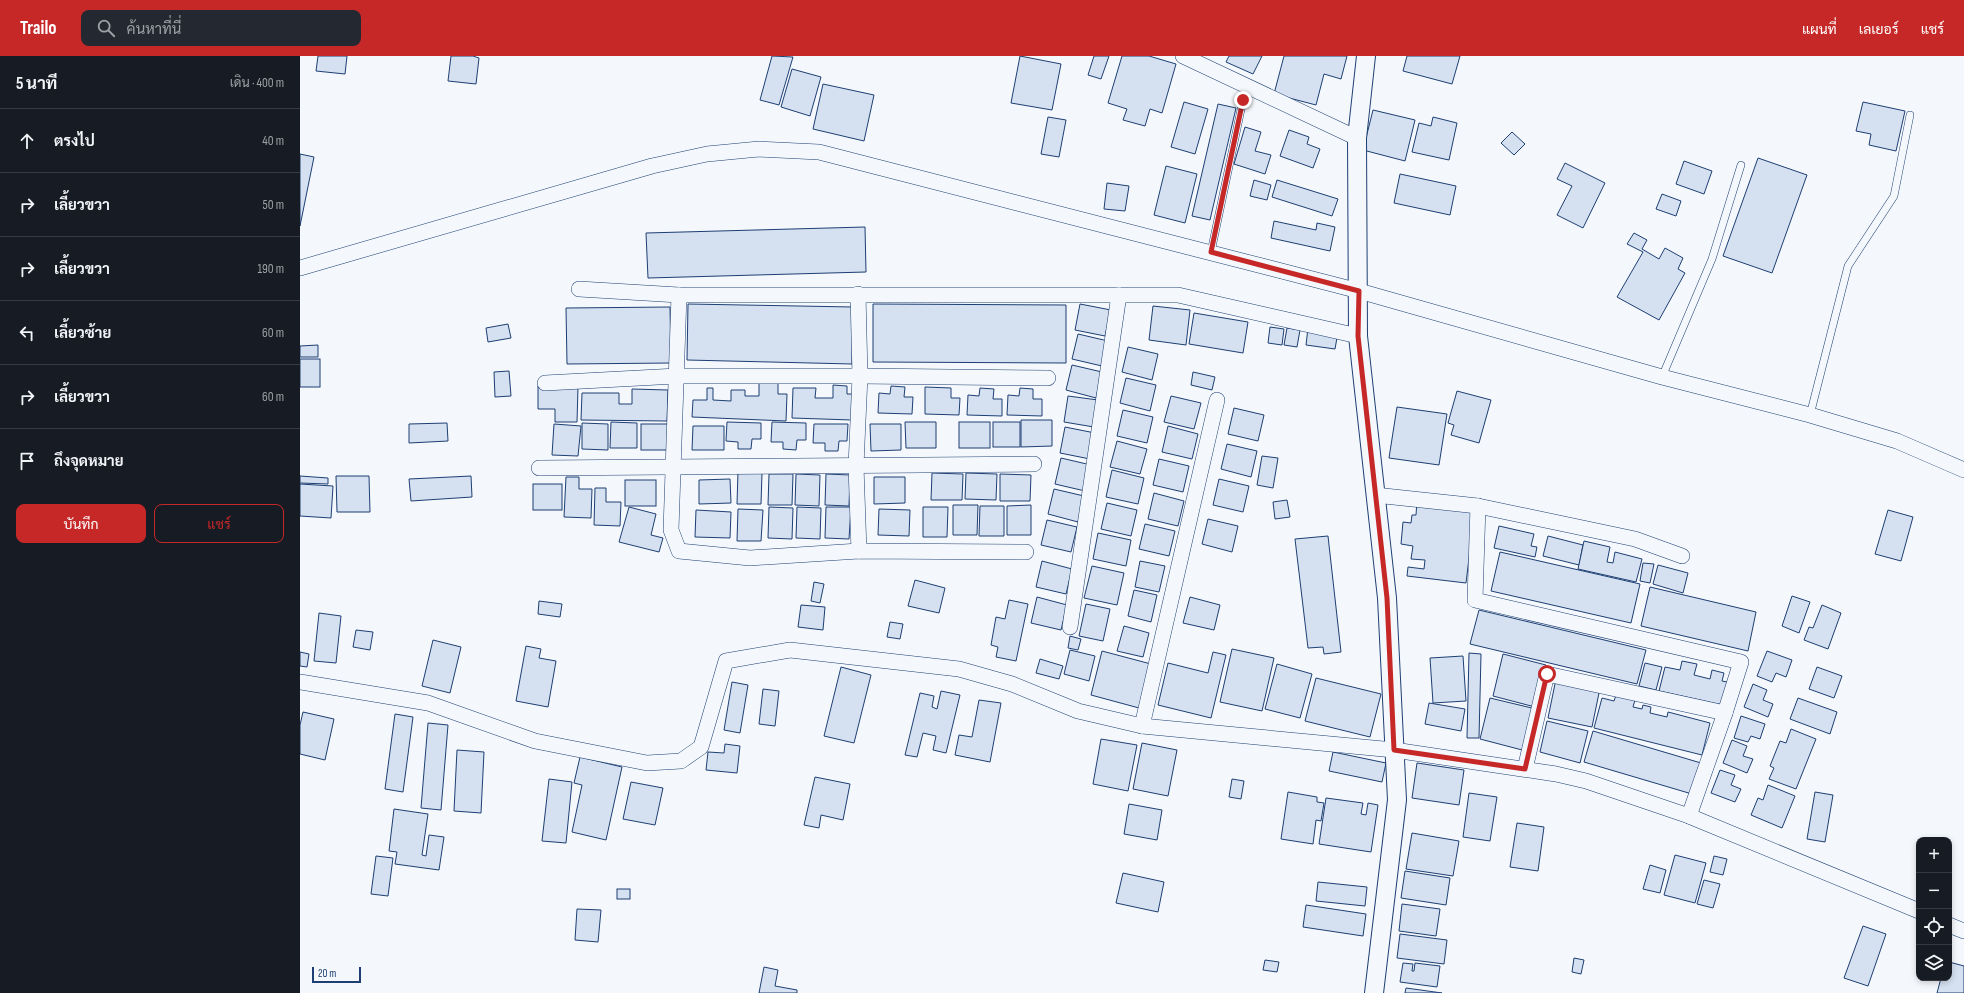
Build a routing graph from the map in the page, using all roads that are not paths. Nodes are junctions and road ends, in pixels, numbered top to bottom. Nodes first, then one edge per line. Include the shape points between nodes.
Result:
1 (1183, 56) edge
2 (1366, 56) edge
3 (1243, 100) dead end
4 (1910, 115) dead end
5 (1357, 138) junction
6 (1741, 165) dead end
7 (1211, 252) junction
8 (300, 268) edge
9 (579, 290) dead end
10 (1359, 291) junction
11 (858, 294) junction
12 (679, 295) junction
13 (1119, 295) junction
14 (1358, 336) junction
15 (677, 376) junction
16 (860, 376) junction
17 (1662, 376) junction
18 (1048, 378) dead end
19 (545, 383) dead end
20 (1217, 400) dead end
21 (1810, 415) junction
22 (1034, 464) dead end
23 (673, 466) junction
24 (856, 466) junction
25 (539, 468) dead end
26 (1964, 470) edge
27 (1375, 495) junction
28 (1478, 506) junction
29 (859, 551) junction
30 (1026, 552) dead end
31 (1682, 556) dead end
32 (1070, 627) dead end
33 (300, 682) edge
34 (1725, 713) junction
35 (1142, 726) junction
36 (1394, 750) junction
37 (1525, 769) junction
38 (1688, 816) junction
39 (1916, 910) edge
40 (1952, 926) edge
41 (1964, 931) edge
42 (1374, 993) edge

1 - 5 street
2 - 5 street
3 - 7 lane
4 - 21 lane via 1894,196 1848,266
5 - 10 street
6 - 17 lane via 1712,258
7 - 8 street via 819,152 759,149 707,154 652,166
7 - 10 street
9 - 12 street
10 - 14 street
10 - 17 street
11 - 12 street
11 - 13 street
11 - 16 street
12 - 15 street
13 - 14 street via 1178,295
13 - 32 street
14 - 27 street
15 - 16 street
15 - 19 street
15 - 23 street
16 - 18 street
16 - 24 street
17 - 21 street
20 - 35 street
21 - 26 street via 1897,441
22 - 24 street
23 - 24 street
23 - 25 street
23 - 29 street via 671,530 679,551 750,558
24 - 29 street
27 - 28 street
27 - 36 street via 1387,598
28 - 31 street via 1635,539
28 - 34 street via 1475,600 1740,662
29 - 30 street
33 - 35 street via 428,703 535,741 647,763 681,761 702,747 726,661 790,650 959,669 1012,684 1078,711
34 - 37 street via 1547,674
34 - 38 street
35 - 36 street
36 - 37 street
36 - 42 street via 1397,800
37 - 38 street via 1586,781
38 - 39 street
40 - 41 street

